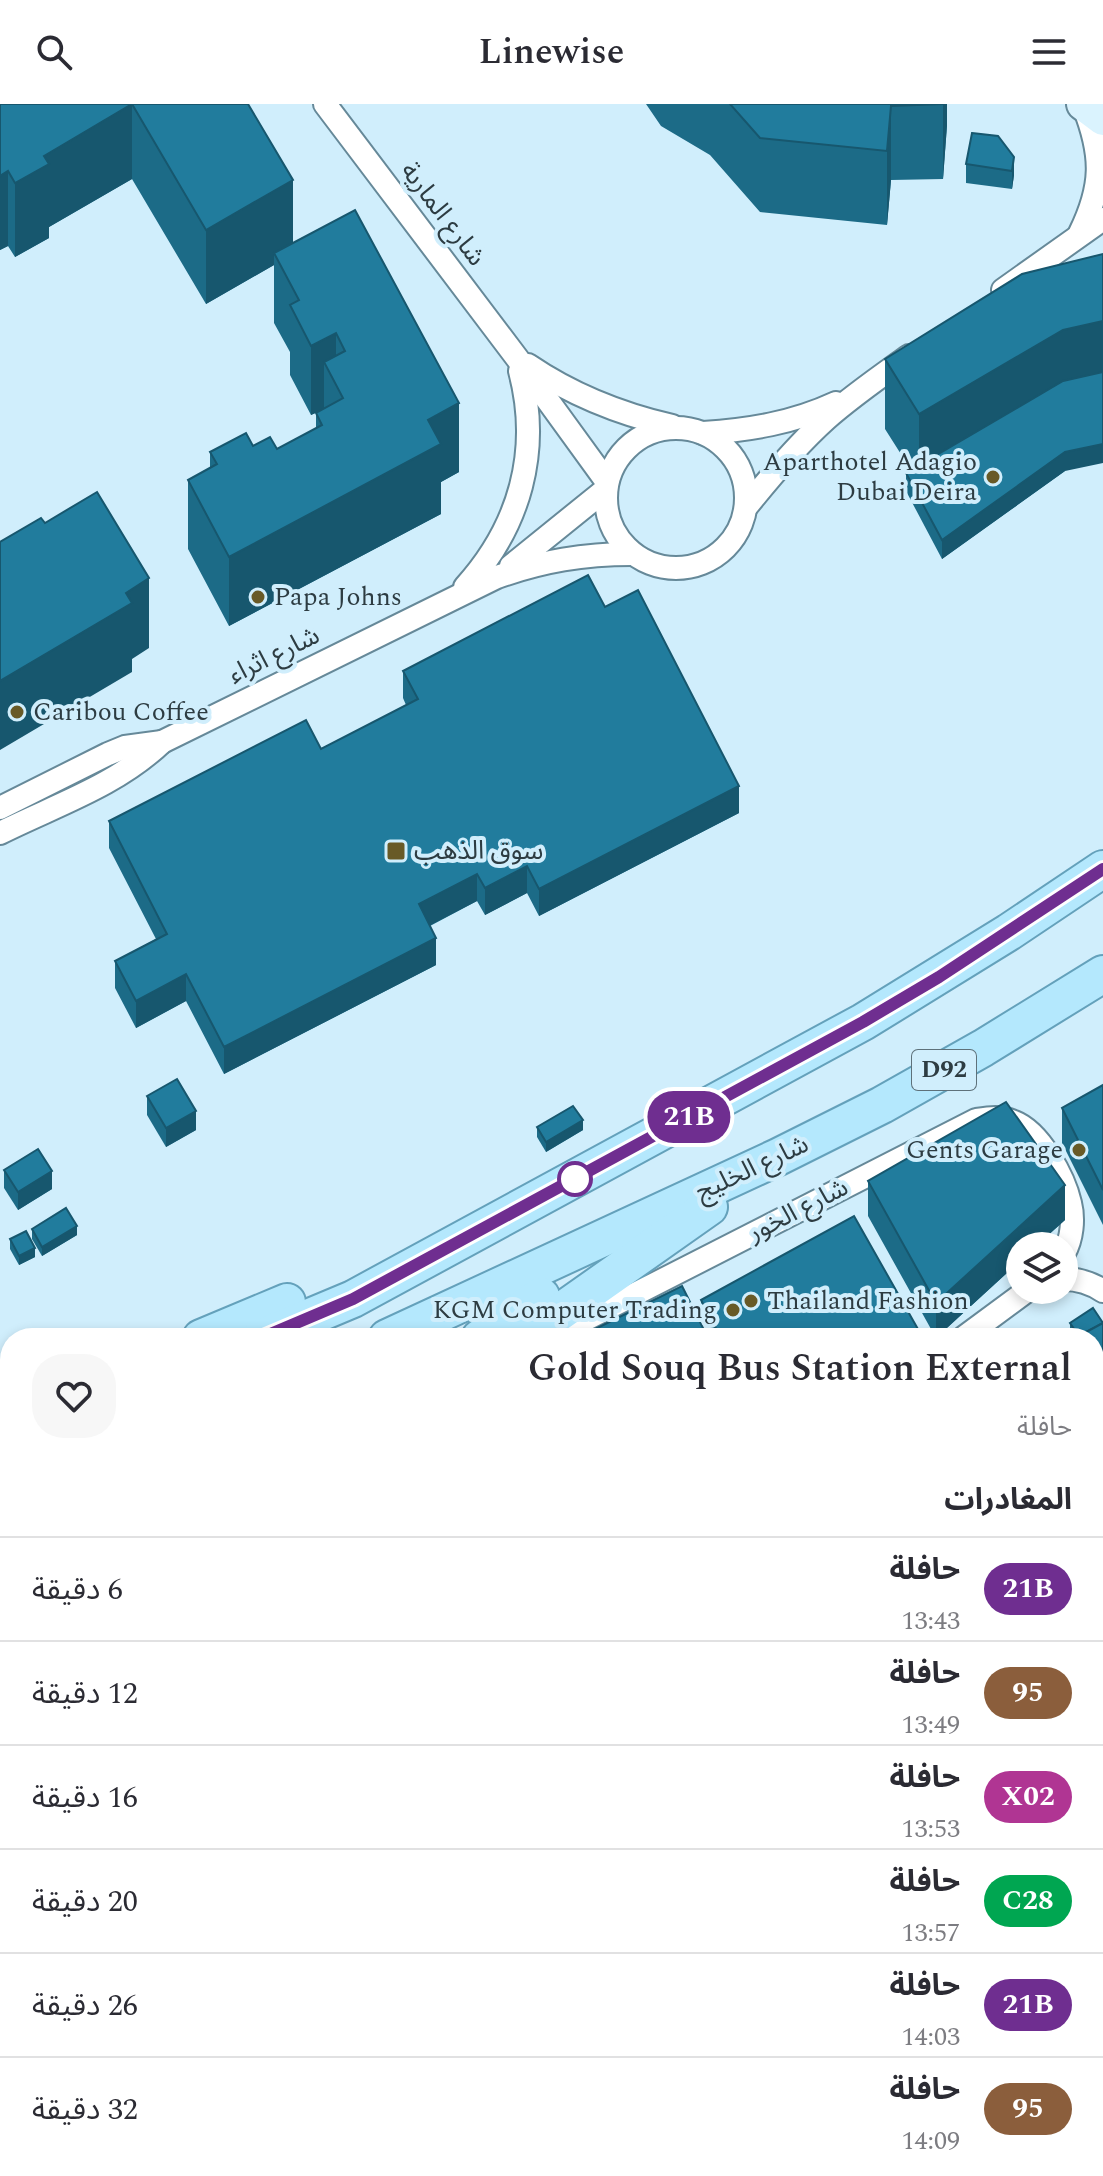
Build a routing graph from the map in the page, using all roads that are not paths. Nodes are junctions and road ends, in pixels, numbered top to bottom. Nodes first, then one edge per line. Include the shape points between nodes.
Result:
1 (325, 104) edge
2 (1083, 104) edge
3 (1103, 119) edge
4 (1103, 219) edge
5 (1080, 234) junction
6 (984, 303) edge
7 (933, 339) edge
8 (517, 358) junction
9 (855, 394) junction
10 (692, 431) junction
11 (606, 486) junction
12 (747, 506) junction
13 (632, 554) junction
14 (497, 577) junction
15 (457, 596) junction
16 (162, 742) junction
17 (0, 808) edge
18 (0, 833) edge
19 (1103, 869) edge
20 (1103, 974) edge
21 (778, 1157) junction
22 (629, 1226) junction
23 (480, 1231) junction
24 (1070, 1232) edge
25 (1078, 1280) edge
26 (1103, 1291) edge
27 (1009, 1304) edge
28 (225, 1328) edge
29 (284, 1328) edge
30 (410, 1328) edge
31 (494, 1328) edge
32 (537, 1328) edge
33 (569, 1328) edge
34 (977, 1328) edge

1 - 8 street, شارع المارية
2 - 3 main road
2 - 5 street via 1100,156 1100,183
4 - 5 street
5 - 6 street
7 - 9 street
8 - 10 street, شارع المارية via 611,409
8 - 11 street, شارع المارية
8 - 15 street via 529,431 517,504 502,538
9 - 10 street via 781,423
9 - 12 street via 797,446
10 - 11 street via 661,430 642,436 614,464
10 - 12 street via 732,455 741,470
11 - 13 street via 611,525
11 - 14 street, شارع اثراء
12 - 13 street via 735,537 706,562 668,568
13 - 14 street, شارع اثراء via 563,558
14 - 15 street, شارع اثراء
15 - 16 street, شارع اثراء
16 - 17 street, شارع اثراء via 125,747
16 - 18 street, شارع اثراء via 119,777
19 - 23 main road via 863,1022
20 - 21 main road, شارع الخليج / D92 via 882,1105
21 - 22 main road, شارع الخليج / D92
21 - 32 main road
22 - 30 main road, شارع الخليج / D92
22 - 31 main road
23 - 28 main road via 350,1275
23 - 29 main road via 353,1299
24 - 33 street, شارع الخور via 1071,1204 1036,1137 1015,1122 996,1117 976,1120
25 - 26 street
27 - 34 street

